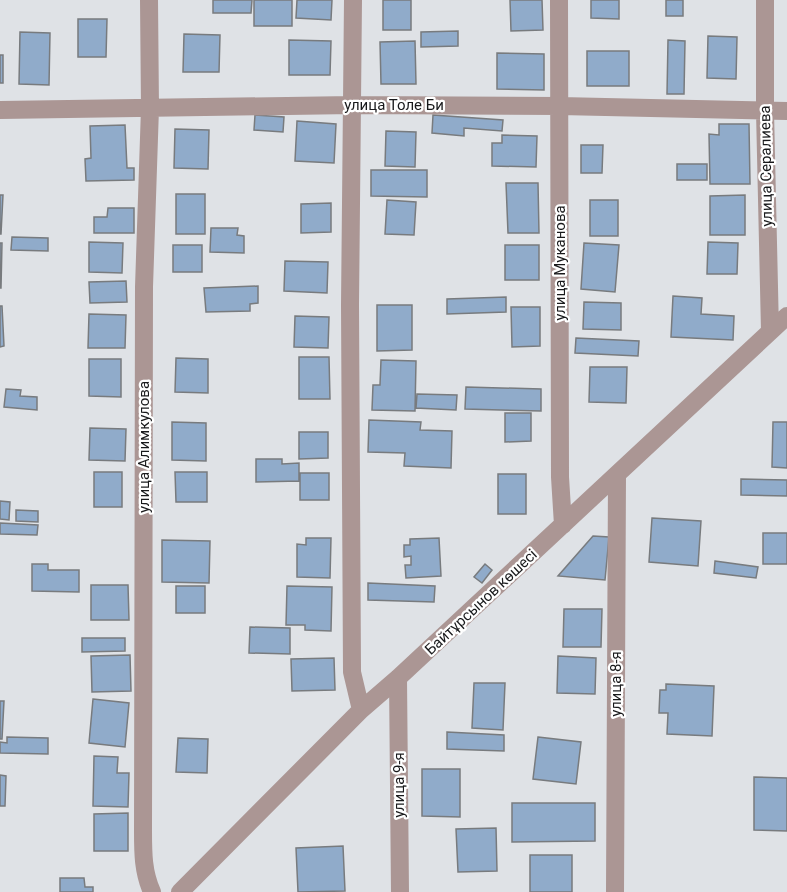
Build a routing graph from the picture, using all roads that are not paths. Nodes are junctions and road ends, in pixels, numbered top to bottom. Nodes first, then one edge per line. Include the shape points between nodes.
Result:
1 (150, 0) edge
2 (353, 0) edge
3 (559, 0) edge
4 (765, 0) edge
5 (353, 105) junction
6 (560, 106) junction
7 (150, 108) junction
8 (0, 110) edge
9 (765, 111) junction
10 (787, 111) edge
11 (787, 316) edge
12 (770, 331) junction
13 (617, 476) junction
14 (562, 525) junction
15 (398, 678) junction
16 (361, 710) junction
17 (152, 892) edge
18 (180, 892) edge
19 (400, 892) edge
20 (615, 892) edge

1 - 7 street, улица Алимкулова
2 - 5 street
3 - 6 street, улица Муканова
4 - 9 street, улица Сералиева
5 - 6 street, улица Толе Би
5 - 7 street, улица Толе Би
5 - 16 street via 351,649
6 - 9 street, улица Толе Би
6 - 14 street, улица Муканова
7 - 8 street, улица Толе Би
7 - 17 street, улица Алимкулова via 144,287 143,842 145,875
9 - 10 street, улица Толе Би
9 - 12 street, улица Сералиева
11 - 12 street, Байтұрсынов көшесі
12 - 13 street, Байтұрсынов көшесі
13 - 14 street, Байтұрсынов көшесі
13 - 20 street, улица 8-я
14 - 15 street, Байтұрсынов көшесі
15 - 16 street, Байтұрсынов көшесі
15 - 19 street, улица 9-я
16 - 18 street, Байтұрсынов көшесі

